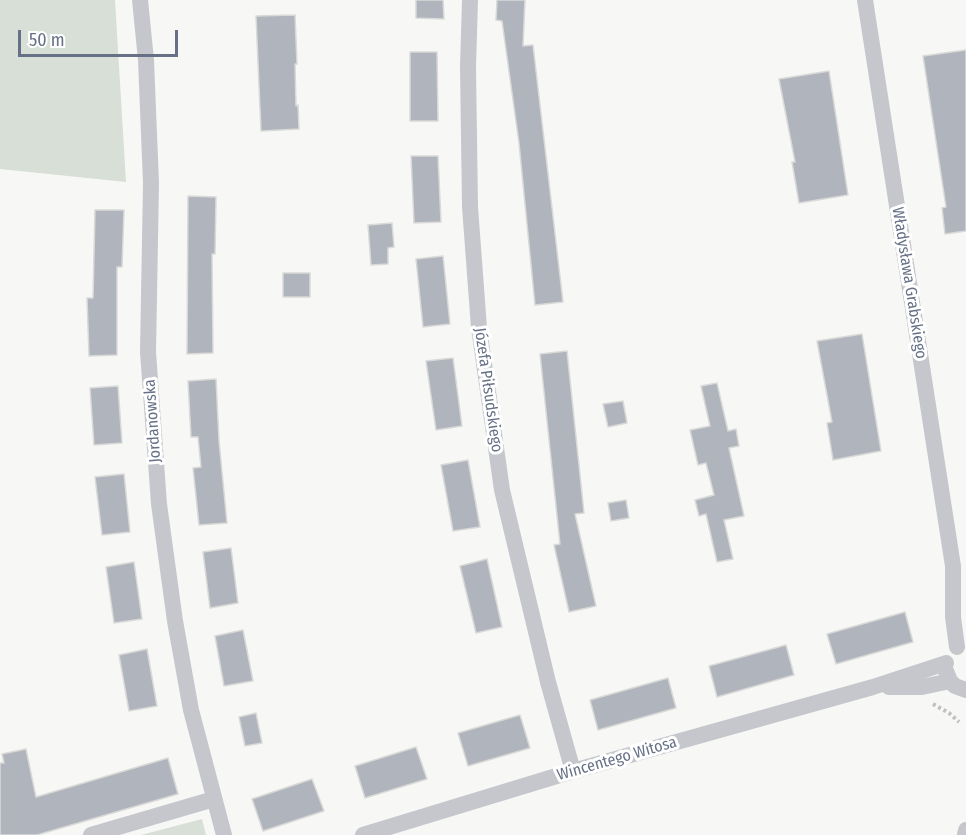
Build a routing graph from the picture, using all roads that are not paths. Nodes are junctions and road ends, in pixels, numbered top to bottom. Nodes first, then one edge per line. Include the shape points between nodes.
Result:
1 (140, 0) edge
2 (470, 0) edge
3 (865, 0) edge
4 (953, 566) junction
5 (966, 604) edge
6 (962, 645) edge
7 (946, 663) junction
8 (951, 681) junction
9 (873, 687) junction
10 (966, 690) edge
11 (573, 771) junction
12 (214, 799) junction
13 (966, 830) edge
14 (91, 835) edge
15 (224, 835) edge
16 (363, 835) edge
17 (965, 835) edge

1 - 12 street, Jordanowska via 151,183 148,352 159,504 189,699
2 - 11 street, Józefa Piłsudskiego via 470,207 480,339 502,490
3 - 4 street, Władysława Grabskiego
4 - 5 street, Władysława Grabskiego
4 - 6 street, Władysława Grabskiego via 954,617
6 - 7 street via 952,651
7 - 8 street
7 - 9 street, Wincentego Witosa
8 - 9 street, Wincentego Witosa via 922,687
8 - 10 street
9 - 11 street, Wincentego Witosa
11 - 16 street, Wincentego Witosa
12 - 14 street
12 - 15 street, Jordanowska
13 - 17 street

